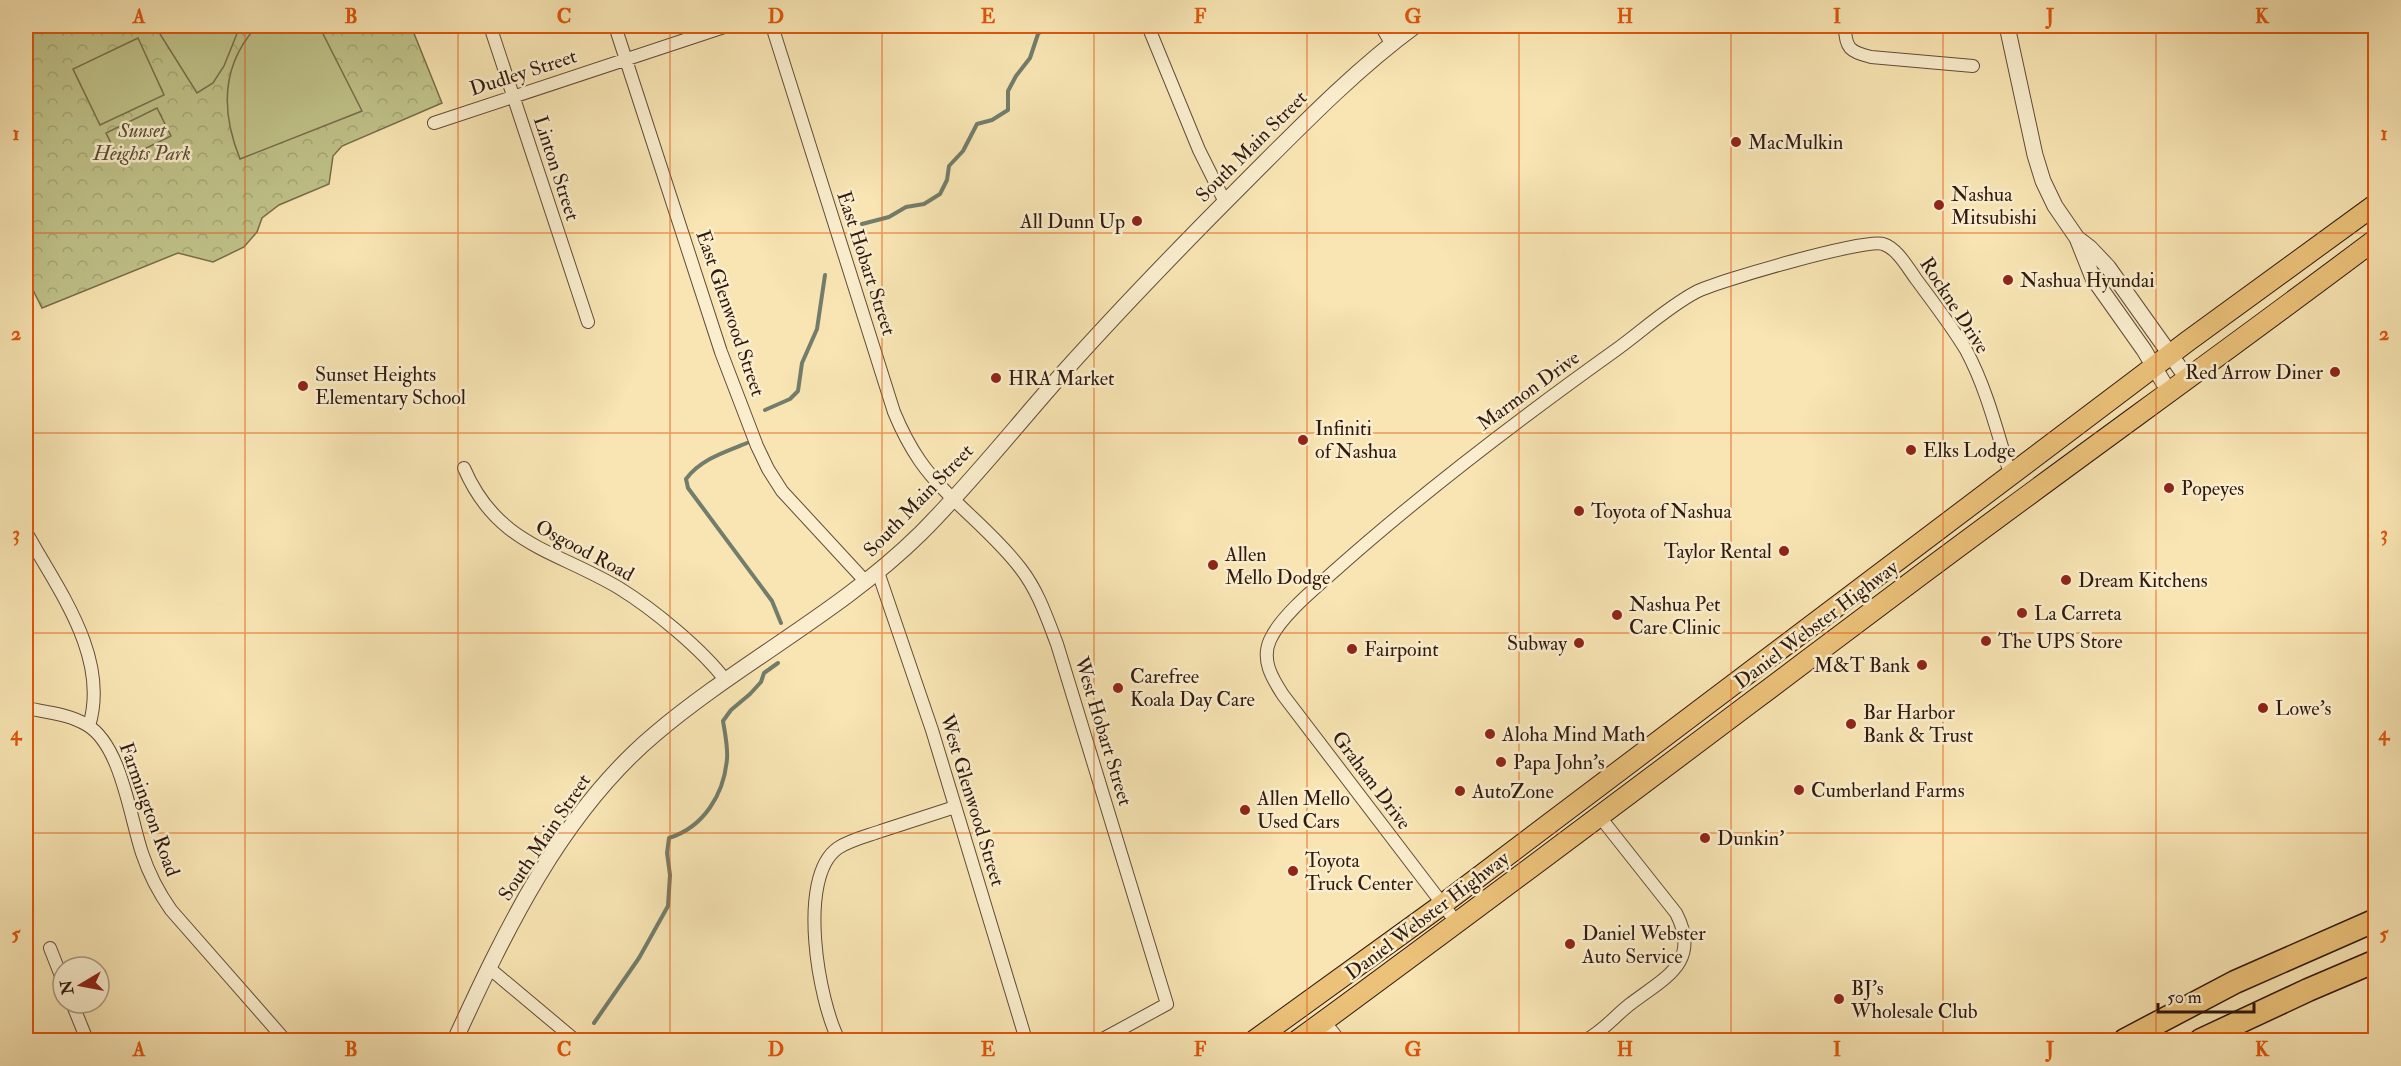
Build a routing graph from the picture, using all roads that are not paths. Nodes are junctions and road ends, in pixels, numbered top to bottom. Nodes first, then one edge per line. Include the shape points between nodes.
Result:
1 (490, 26) edge
2 (615, 26) edge
3 (727, 26) edge
4 (772, 26) edge
5 (1148, 26) edge
6 (1381, 26) edge
7 (1415, 26) edge
8 (1845, 26) edge
9 (2007, 26) edge
10 (1391, 43) junction
11 (626, 59) junction
12 (1973, 66) dead end
13 (513, 96) junction
14 (434, 123) dead end
15 (1225, 202) junction
16 (2376, 204) edge
17 (2077, 238) junction
18 (2376, 239) edge
19 (1870, 243) joint
20 (588, 322) dead end
21 (2172, 354) junction
22 (2154, 368) junction
23 (2187, 378) junction
24 (2169, 392) junction
25 (464, 468) dead end
26 (2011, 477) junction
27 (953, 498) junction
28 (26, 532) edge
29 (872, 577) junction
30 (1266, 655) joint
31 (726, 681) junction
32 (26, 708) edge
33 (89, 726) junction
34 (955, 807) junction
35 (1600, 817) junction
36 (1443, 904) junction
37 (2376, 920) edge
38 (1457, 923) junction
39 (50, 948) dead end
40 (53, 955) edge
41 (2376, 961) edge
42 (489, 968) junction
43 (77, 1015) edge
44 (1324, 1021) junction
45 (87, 1041) edge
46 (285, 1041) edge
47 (455, 1041) edge
48 (575, 1041) edge
49 (839, 1041) edge
50 (1026, 1041) edge
51 (1101, 1041) edge
52 (1255, 1041) edge
53 (1298, 1041) edge
54 (1339, 1041) edge
55 (1586, 1041) edge
56 (2125, 1041) edge
57 (2201, 1041) edge

1 - 13 street, Linton Street
2 - 11 street, East Glenwood Street
3 - 11 street, Dudley Street
4 - 27 street, East Hobart Street via 894,412 920,462
5 - 15 street
6 - 10 street
7 - 10 street, South Main Street
8 - 12 street via 1846,42 1858,54
9 - 17 street via 2034,155 2055,206
10 - 15 street, South Main Street via 1324,102
11 - 13 street, Dudley Street
11 - 29 street, East Glenwood Street via 721,352 768,469 798,511
13 - 14 street, Dudley Street
13 - 20 street, Linton Street
15 - 27 street, South Main Street via 1095,337
16 - 21 main road, Daniel Webster Highway
17 - 21 street via 2108,267
17 - 22 street via 2093,278
18 - 23 main road, Daniel Webster Highway
19 - 26 street, Rockne Drive via 1882,243 1899,256 1966,351
19 - 30 street, Marmon Drive via 1727,279 1695,292 1571,380 1399,514 1302,601 1276,629
21 - 22 main road, Daniel Webster Highway
21 - 23 street
22 - 24 street
22 - 26 main road, Daniel Webster Highway
23 - 24 main road, Daniel Webster Highway
24 - 35 main road, Daniel Webster Highway
25 - 31 street, Osgood Road via 480,499 516,536 632,597 696,649
26 - 36 main road, Daniel Webster Highway
27 - 29 street, South Main Street
27 - 51 street, West Hobart Street via 1017,564 1047,618 1167,1004
28 - 33 street via 71,615 92,665 95,696
29 - 31 street, South Main Street
29 - 34 street, West Glenwood Street via 928,719
30 - 36 street, Graham Drive via 1268,669 1283,695
31 - 42 street, South Main Street via 653,735 584,808 545,867
32 - 33 street, Farmington Road via 66,716
33 - 46 street, Farmington Road via 110,751 143,855 160,894
34 - 49 street via 837,848 822,869 814,931 823,999
34 - 50 street, West Glenwood Street
35 - 38 main road, Daniel Webster Highway
35 - 55 street via 1676,913 1686,941 1676,968
36 - 38 street, Graham Drive
36 - 52 main road, Daniel Webster Highway
37 - 56 highway via 2235,982
38 - 44 main road, Daniel Webster Highway
39 - 40 street
41 - 57 highway
42 - 47 street, South Main Street
42 - 48 street
43 - 45 street
44 - 53 main road, Daniel Webster Highway
44 - 54 street

